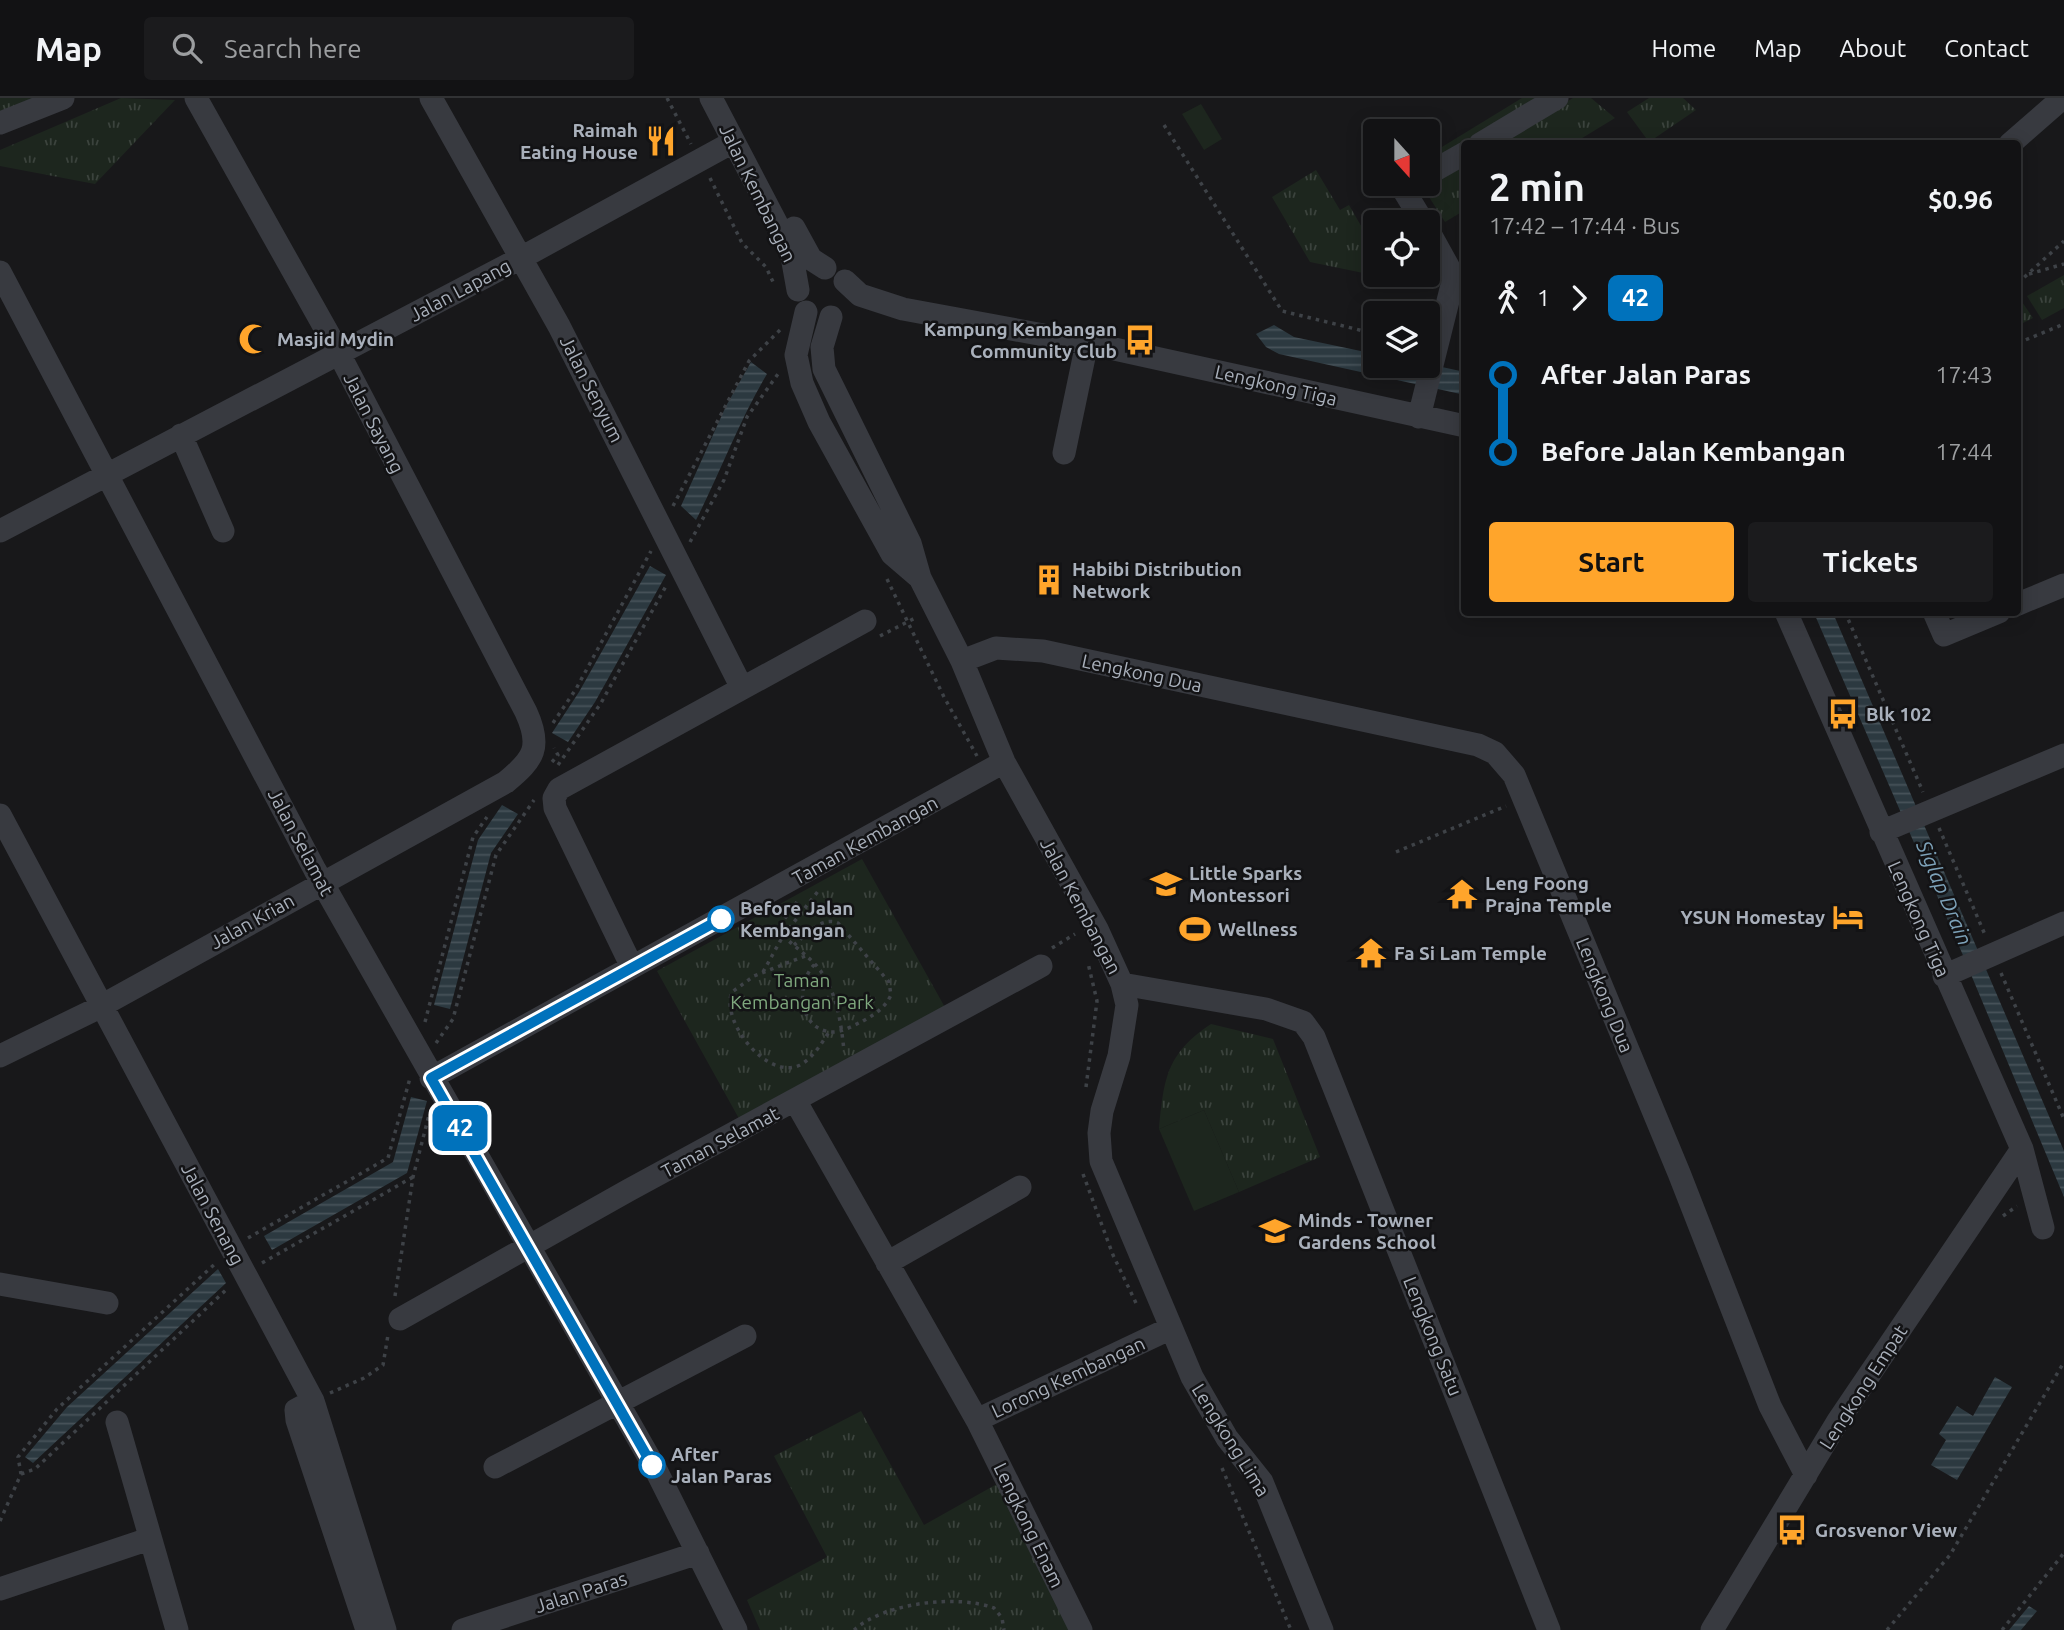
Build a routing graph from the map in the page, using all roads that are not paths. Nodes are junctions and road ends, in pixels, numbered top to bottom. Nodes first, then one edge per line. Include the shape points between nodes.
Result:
1 (63, 98) edge
2 (196, 98) edge
3 (431, 98) edge
4 (711, 98) edge
5 (727, 98) edge
6 (1557, 98) edge
7 (2059, 104) edge
8 (0, 123) edge
9 (1487, 140) edge
10 (2015, 140) edge
11 (733, 142) junction
12 (1461, 155) edge
13 (1440, 167) edge
14 (1440, 252) edge
15 (521, 258) junction
16 (825, 268) junction
17 (0, 272) edge
18 (845, 281) junction
19 (788, 292) junction
20 (903, 309) junction
21 (806, 312) junction
22 (837, 312) junction
23 (1087, 343) junction
24 (338, 354) junction
25 (1419, 417) junction
26 (1461, 425) edge
27 (181, 435) junction
28 (1064, 453) dead end
29 (107, 473) junction
30 (0, 531) edge
31 (223, 531) dead end
32 (920, 578) junction
33 (2064, 585) edge
34 (2021, 603) edge
35 (1788, 616) edge
36 (1936, 616) edge
37 (1989, 616) edge
38 (861, 623) road end
39 (962, 661) junction
40 (741, 688) junction
41 (2064, 754) edge
42 (539, 763) joint
43 (995, 767) junction
44 (0, 815) edge
45 (1891, 828) junction
46 (321, 881) junction
47 (2064, 923) edge
48 (1041, 966) dead end
49 (632, 967) junction
50 (1954, 971) junction
51 (1122, 984) junction
52 (100, 1006) junction
53 (0, 1056) edge
54 (423, 1063) junction
55 (796, 1102) junction
56 (2022, 1149) junction
57 (1020, 1187) dead end
58 (2043, 1228) dead end
59 (527, 1247) junction
60 (887, 1263) junction
61 (0, 1284) edge
62 (107, 1303) dead end
63 (395, 1314) road end
64 (1162, 1333) junction
65 (745, 1336) dead end
66 (313, 1401) junction
67 (617, 1403) junction
68 (977, 1420) junction
69 (117, 1422) dead end
70 (495, 1467) dead end
71 (1806, 1475) junction
72 (149, 1539) junction
73 (698, 1553) junction
74 (0, 1589) edge
75 (177, 1630) edge
76 (367, 1630) edge
77 (386, 1630) edge
78 (463, 1630) edge
79 (736, 1630) edge
80 (1081, 1630) edge
81 (1322, 1630) edge
82 (1549, 1630) edge
83 (1712, 1630) edge

1 - 8 street
2 - 24 street, Jalan Sayang
3 - 15 street, Jalan Senyum
4 - 11 street, Jalan Kembangan
5 - 16 street, Jalan Kembangan via 803,246 811,259
6 - 9 street
7 - 10 street
11 - 15 street, Jalan Lapang
11 - 19 street, Jalan Kembangan via 791,251
12 - 13 street
14 - 25 street via 1454,277
15 - 24 street, Jalan Lapang
15 - 40 street, Jalan Senyum via 680,561
16 - 18 street, Jalan Kembangan
16 - 19 street, Jalan Kembangan via 810,272
17 - 29 street, Jalan Selamat
18 - 20 street, Lengkong Tiga via 860,295
18 - 22 street, Jalan Kembangan via 848,295
19 - 21 street, Jalan Kembangan
20 - 22 street, Lengkong Tiga
20 - 23 street, Lengkong Tiga
21 - 22 street via 818,318
21 - 32 street, Jalan Kembangan via 796,355 802,383 892,554
22 - 32 street, Jalan Kembangan via 822,347 824,369 910,543
23 - 25 street, Lengkong Tiga
23 - 28 street
24 - 27 street, Jalan Lapang
24 - 42 street, Jalan Sayang via 526,712
25 - 26 street, Lengkong Tiga
27 - 29 street, Jalan Lapang
27 - 31 street
29 - 30 street, Jalan Lapang
29 - 46 street, Jalan Selamat
32 - 39 street, Jalan Kembangan
33 - 34 street
35 - 45 street, Lengkong Tiga
36 - 37 street via 1944,635
38 - 40 street
39 - 43 street, Jalan Kembangan
39 - 71 street, Lengkong Dua via 996,648 1043,651 1478,745 1495,753 1514,775 1770,1406
40 - 49 street via 559,789 554,798 584,873
41 - 45 street
42 - 46 street, Jalan Krian
43 - 49 street, Taman Kembangan
43 - 51 street, Jalan Kembangan via 1097,929
44 - 52 street, Jalan Senang
45 - 50 street, Lengkong Tiga
46 - 52 street, Jalan Krian
46 - 54 street, Jalan Selamat
47 - 50 street
48 - 55 street, Taman Selamat
49 - 54 street, Taman Kembangan
50 - 56 street, Lengkong Tiga
51 - 64 street, Jalan Kembangan via 1127,1005 1119,1056 1102,1111 1101,1161
51 - 82 street, Lengkong Satu via 1266,1009 1303,1022 1314,1037
52 - 53 street, Jalan Krian
52 - 66 street, Jalan Senang
54 - 59 street, Jalan Selamat
55 - 59 street, Taman Selamat
55 - 60 street, Lorong Kembangan
56 - 58 street, Lengkong Tiga
56 - 71 street, Lengkong Empat
57 - 60 street
59 - 63 street, Taman Selamat
59 - 67 street, Jalan Selamat
60 - 68 street, Lorong Kembangan
61 - 62 street
64 - 68 street, Lorong Kembangan
64 - 81 street, Lengkong Lima via 1227,1438 1262,1482
65 - 67 street
66 - 76 street via 296,1410 297,1420
66 - 77 street, Jalan Senang
67 - 70 street
67 - 73 street, Jalan Selamat
68 - 80 street, Lengkong Enam
69 - 72 street
71 - 83 street, Lengkong Empat
72 - 74 street
72 - 75 street
73 - 78 street, Jalan Paras
73 - 79 street, Jalan Selamat

